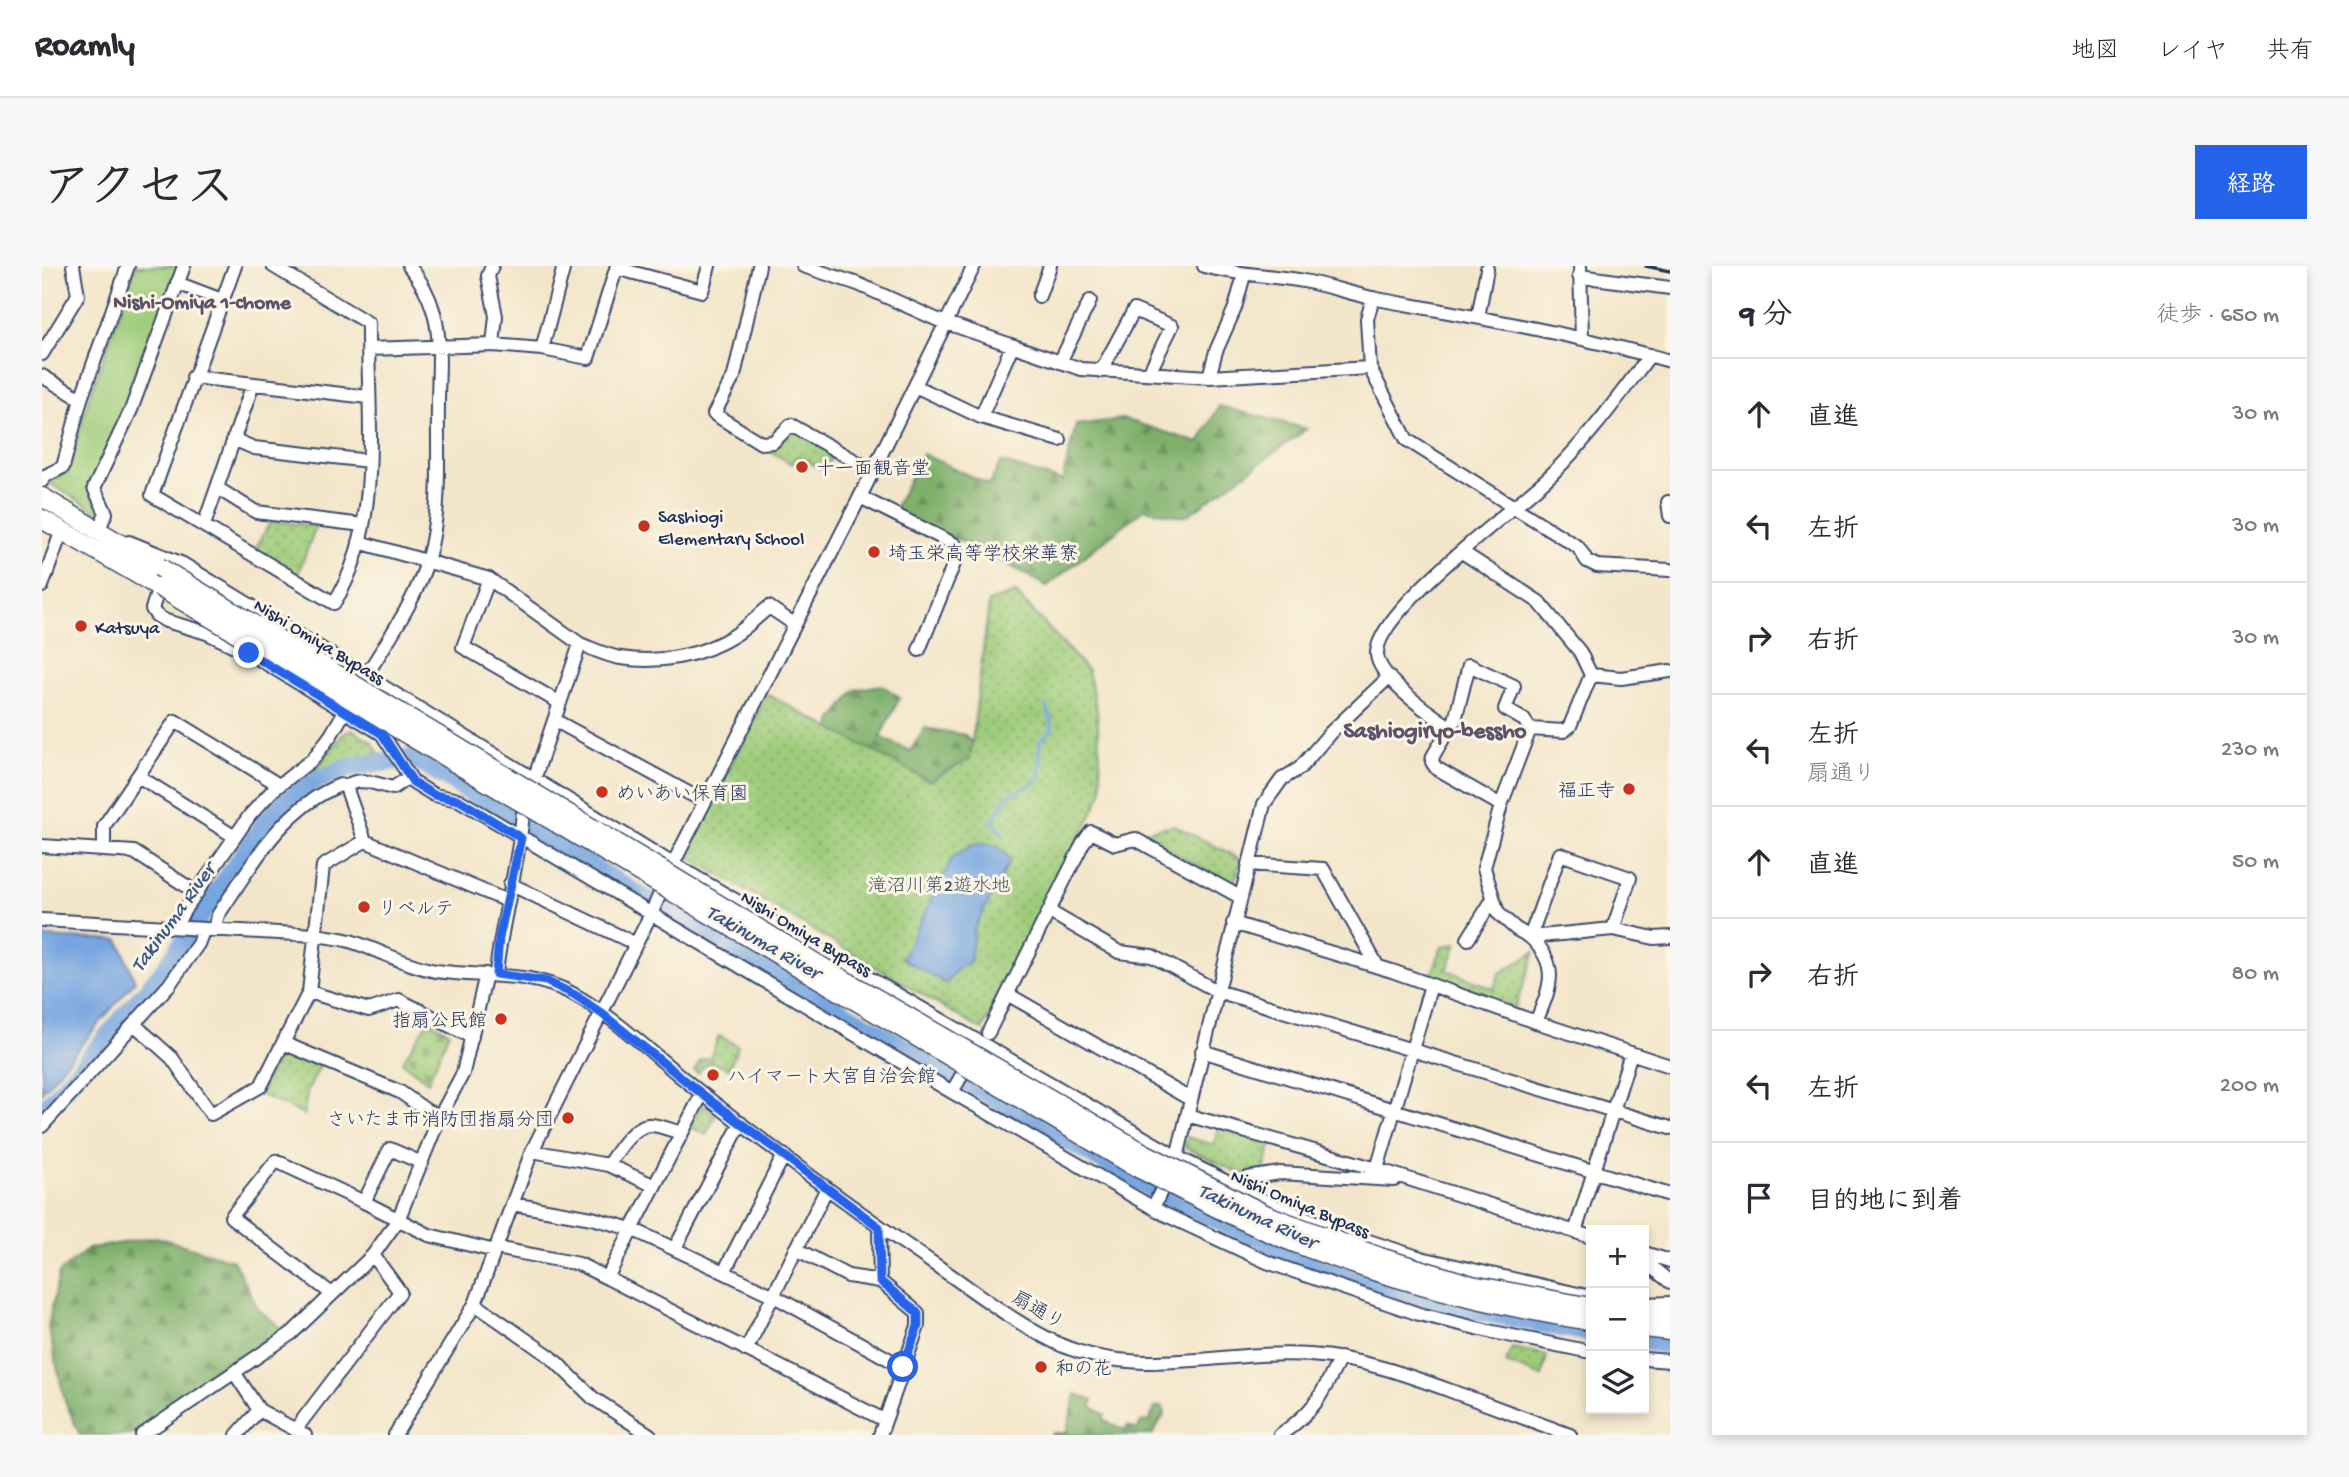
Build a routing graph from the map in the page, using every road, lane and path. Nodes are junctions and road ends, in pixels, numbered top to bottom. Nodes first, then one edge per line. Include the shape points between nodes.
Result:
1 (74, 266) edge
2 (128, 266) edge
3 (184, 266) edge
4 (235, 266) edge
5 (273, 266) edge
6 (409, 266) edge
7 (492, 266) edge
8 (564, 266) edge
9 (709, 266) edge
10 (759, 266) edge
11 (803, 266) edge
12 (974, 266) edge
13 (1050, 266) edge
14 (1204, 266) edge
15 (616, 267) edge
16 (1487, 269) dead end
17 (1580, 272) edge
18 (1244, 275) junction
19 (177, 283) junction
20 (1670, 288) edge
21 (1039, 296) dead end
22 (1373, 298) junction
23 (222, 300) junction
24 (1090, 301) dead end
25 (1478, 317) junction
26 (945, 322) junction
27 (1582, 339) junction
28 (438, 345) junction
29 (493, 345) junction
30 (1012, 346) junction
31 (368, 349) junction
32 (542, 349) junction
33 (42, 354) edge
34 (1650, 355) junction
35 (1670, 360) edge
36 (1060, 362) junction
37 (1370, 368) junction
38 (1101, 371) junction
39 (1149, 373) junction
40 (42, 376) edge
41 (193, 377) junction
42 (1209, 377) junction
43 (253, 384) junction
44 (915, 386) junction
45 (368, 397) junction
46 (81, 399) junction
47 (981, 417) junction
48 (233, 439) junction
49 (1060, 440) dead end
50 (369, 461) junction
51 (873, 471) junction
52 (42, 481) edge
53 (217, 488) junction
54 (860, 497) junction
55 (42, 498) edge
56 (1668, 502) dead end
57 (1513, 507) junction
58 (1670, 516) edge
59 (42, 519) edge
60 (204, 525) junction
61 (363, 525) junction
62 (62, 530) junction
63 (98, 531) junction
64 (117, 542) junction
65 (359, 542) junction
66 (1462, 552) junction
67 (428, 560) junction
68 (1670, 570) edge
69 (489, 579) junction
70 (42, 586) edge
71 (159, 587) junction
72 (794, 624) junction
73 (289, 630) junction
74 (580, 644) junction
75 (919, 650) dead end
76 (268, 665) junction
77 (1670, 671) edge
78 (1591, 675) junction
79 (366, 676) junction
80 (1389, 677) junction
81 (560, 704) junction
82 (345, 711) junction
83 (554, 720) junction
84 (1450, 727) junction
85 (1530, 729) junction
86 (138, 776) junction
87 (410, 777) junction
88 (532, 779) junction
89 (279, 785) junction
90 (346, 787) junction
91 (705, 802) junction
92 (1501, 805) junction
93 (235, 837) junction
94 (521, 838) junction
95 (365, 841) junction
96 (42, 846) edge
97 (104, 850) junction
98 (673, 864) junction
99 (1248, 864) junction
100 (510, 884) junction
101 (197, 893) junction
102 (1240, 897) junction
103 (1493, 899) junction
104 (507, 901) junction
105 (652, 912) junction
106 (1050, 912) junction
107 (42, 920) edge
108 (1233, 923) junction
109 (178, 928) junction
110 (206, 929) junction
111 (1613, 929) junction
112 (316, 935) junction
113 (1530, 937) junction
114 (1670, 937) edge
115 (1468, 939) dead end
116 (636, 944) junction
117 (1378, 967) junction
118 (491, 974) junction
119 (1431, 985) junction
120 (1217, 991) junction
121 (309, 992) junction
122 (1009, 995) junction
123 (601, 1013) junction
124 (1536, 1023) junction
125 (135, 1025) junction
126 (472, 1037) junction
127 (985, 1038) junction
128 (283, 1043) junction
129 (1412, 1050) junction
130 (1202, 1051) junction
131 (1630, 1053) junction
132 (1670, 1066) edge
133 (952, 1091) junction
134 (702, 1094) junction
135 (1190, 1099) junction
136 (1394, 1110) junction
137 (1613, 1110) junction
138 (1187, 1115) junction
139 (440, 1116) junction
140 (741, 1123) junction
141 (42, 1126) edge
142 (1670, 1128) edge
143 (681, 1133) junction
144 (532, 1151) junction
145 (784, 1156) junction
146 (1177, 1157) junction
147 (422, 1163) junction
148 (608, 1165) junction
149 (1377, 1169) junction
150 (1594, 1172) junction
151 (1248, 1178) dead end
152 (1416, 1181) junction
153 (653, 1185) junction
154 (827, 1188) junction
155 (1670, 1195) edge
156 (364, 1202) junction
157 (512, 1204) junction
158 (1153, 1208) junction
159 (398, 1220) junction
160 (879, 1227) junction
161 (632, 1229) junction
162 (1575, 1232) junction
163 (1586, 1235) edge
164 (675, 1248) junction
165 (796, 1249) junction
166 (495, 1250) junction
167 (373, 1255) junction
168 (1649, 1255) edge
169 (1670, 1261) edge
170 (1649, 1265) edge
171 (724, 1272) junction
172 (607, 1278) junction
173 (880, 1281) junction
174 (1670, 1282) edge
175 (332, 1294) junction
176 (772, 1295) junction
177 (1586, 1296) edge
178 (1670, 1303) edge
179 (475, 1304) junction
180 (1649, 1304) edge
181 (1586, 1306) edge
182 (1649, 1315) edge
183 (1670, 1317) edge
184 (1586, 1320) edge
185 (1649, 1329) edge
186 (1670, 1331) edge
187 (746, 1350) junction
188 (1586, 1351) edge
189 (1340, 1358) junction
190 (1649, 1359) edge
191 (1670, 1361) edge
192 (903, 1367) junction
193 (234, 1372) junction
194 (260, 1410) junction
195 (884, 1420) junction
196 (300, 1432) edge
197 (142, 1435) edge
198 (237, 1435) edge
199 (395, 1435) edge
200 (650, 1435) edge
201 (880, 1435) edge
202 (1280, 1435) edge
203 (1570, 1435) edge

1 - 33 street via 78,295
2 - 46 street
3 - 19 street
4 - 23 street
5 - 31 street via 368,323
6 - 28 street via 428,295
7 - 29 street via 488,276 496,316
8 - 32 street
9 - 15 street via 702,291
10 - 51 street via 734,376 714,414 761,443 773,442 791,425
11 - 26 street
12 - 26 street
13 - 21 street
14 - 18 street
15 - 32 street via 588,358
16 - 25 street
17 - 20 street
17 - 27 street
18 - 22 street via 1304,281
18 - 42 street
19 - 23 street
19 - 63 street via 131,410 94,488 106,513
22 - 25 street
22 - 37 street via 1367,318
23 - 41 street
24 - 36 street
25 - 27 street
26 - 30 street
26 - 44 street
27 - 34 street
28 - 29 street
28 - 31 street
28 - 67 street via 437,505
29 - 32 street
30 - 36 street
30 - 47 street
31 - 45 street
34 - 35 street
34 - 57 street via 1602,419 1552,474
36 - 38 street
37 - 42 street
37 - 57 street via 1407,440
38 - 39 street
38 - 39 street via 1135,310 1172,326
39 - 42 street
40 - 46 street
41 - 43 street
41 - 60 street via 152,495
43 - 45 street
43 - 48 street
44 - 47 street
44 - 51 street
45 - 50 street
46 - 52 street via 63,467
47 - 49 street
48 - 50 street via 254,449
48 - 53 street
50 - 61 street
51 - 54 street
53 - 60 street
53 - 61 street via 256,512
54 - 72 street
54 - 75 street via 958,549
55 - 63 highway, Nishi Omiya Bypass
56 - 58 street
57 - 66 street
57 - 68 street via 1578,547 1587,561 1597,566
59 - 62 highway, Nishi Omiya Bypass
60 - 65 street via 334,603 346,584
61 - 65 street
62 - 70 street
62 - 71 highway, Nishi Omiya Bypass
63 - 64 highway, Nishi Omiya Bypass
64 - 73 street via 130,542 183,564
64 - 181 highway, Nishi Omiya Bypass, bridge via 829,971 1144,1153 1267,1215 1380,1257 1472,1285
65 - 67 street
66 - 78 street via 1539,602 1580,652
66 - 80 street via 1384,631 1376,653
67 - 69 street
67 - 79 street via 406,610
69 - 74 street
69 - 81 street via 463,647
71 - 76 street via 152,609 161,618 207,633
71 - 184 highway, Nishi Omiya Bypass, bridge via 1145,1172 1288,1240 1387,1275 1479,1300
72 - 74 street via 769,607 715,646 654,661 618,658
72 - 91 street
73 - 76 street
73 - 79 street
74 - 81 street
76 - 82 street
77 - 78 street via 1621,678
78 - 85 street via 1570,726 1564,731
79 - 88 street
80 - 84 street
80 - 99 street via 1300,768 1282,779 1264,804
81 - 83 street
82 - 87 street via 382,734
82 - 89 street via 313,759
83 - 88 street
83 - 91 street
84 - 85 street via 1469,665 1514,686 1505,709
84 - 92 street via 1432,762
85 - 92 street
86 - 89 street via 175,721
86 - 93 street
86 - 97 street via 104,826
87 - 90 street via 393,788 358,780
87 - 94 street via 434,795 459,800
88 - 94 street
88 - 98 street
89 - 93 street
90 - 95 street
90 - 110 street via 324,791 285,821
91 - 98 street
92 - 103 street via 1484,868
93 - 101 street
94 - 100 street
94 - 105 street
95 - 104 street
95 - 112 street via 323,866
96 - 97 street
97 - 101 street via 134,852
98 - 105 street
98 - 127 street
99 - 102 street
99 - 117 street via 1323,869
100 - 104 street
100 - 116 street
101 - 109 street
102 - 106 street via 1135,839 1115,844 1091,832
102 - 108 street
103 - 113 street via 1498,913
103 - 115 street
104 - 118 street
105 - 116 street
105 - 133 street
106 - 120 street via 1119,952 1152,956
106 - 122 street
107 - 109 street, 扇通り
108 - 117 street
108 - 120 street
109 - 110 street, 扇通り
110 - 112 street, 扇通り
110 - 125 street
111 - 113 street
111 - 113 street via 1630,878 1560,854
111 - 114 street
112 - 118 street, 扇通り via 348,940 434,971
112 - 121 street
113 - 124 street via 1542,948 1551,975
116 - 123 street
117 - 119 street
118 - 123 street, 扇通り via 546,981
118 - 126 street
119 - 124 street
119 - 129 street
120 - 129 street
120 - 130 street
121 - 126 street via 369,1010 399,1000
121 - 128 street
122 - 127 street
122 - 135 street
123 - 134 street, 扇通り
123 - 144 street
124 - 131 street
125 - 128 street via 172,1058 211,1114 261,1086
125 - 141 street
126 - 139 street via 463,1073
127 - 133 street
127 - 146 street
128 - 139 street via 400,1092
129 - 136 street
129 - 137 street
130 - 135 street
130 - 136 street
131 - 132 street
131 - 137 street
133 - 158 street
134 - 140 street, 扇通り
134 - 143 street
135 - 138 street
136 - 149 street
136 - 150 street
137 - 142 street
137 - 150 street
138 - 146 street
138 - 149 street
139 - 147 street
140 - 145 street, 扇通り
140 - 164 street
143 - 148 street via 649,1125 639,1129
143 - 153 street
144 - 148 street
144 - 157 street
145 - 154 street, 扇通り
145 - 171 street
146 - 158 street
146 - 177 street via 1271,1204 1344,1233 1421,1258
147 - 156 street via 390,1149
147 - 159 street
148 - 153 street
149 - 152 street
150 - 155 street
150 - 162 street
151 - 152 street via 1280,1173
152 - 162 street
153 - 161 street
154 - 160 street, 扇通り
154 - 165 street
156 - 159 street
156 - 175 street via 276,1161 231,1217
157 - 161 street
157 - 166 street
158 - 188 street via 1267,1262 1352,1293 1454,1324
159 - 166 street via 429,1235
159 - 167 street
160 - 173 street
160 - 189 street, 扇通り via 1015,1320 1085,1354 1142,1363 1275,1354
161 - 164 street
161 - 172 street
162 - 163 street
164 - 171 street
165 - 173 street via 848,1276
165 - 176 street
166 - 172 street via 579,1264
166 - 179 street
167 - 175 street
167 - 196 street via 400,1292
168 - 169 street
170 - 174 street
171 - 176 street
172 - 187 street
173 - 192 street via 918,1313
175 - 193 street via 292,1333
176 - 187 street
176 - 192 street
178 - 180 street
179 - 199 street
179 - 200 street via 551,1357 593,1398
182 - 183 highway
185 - 186 highway
187 - 195 street
189 - 202 street via 1311,1411
189 - 203 street, 扇通り via 1400,1372
190 - 191 street
192 - 195 street
193 - 194 street
193 - 197 street
194 - 196 street
194 - 198 street
195 - 201 street

